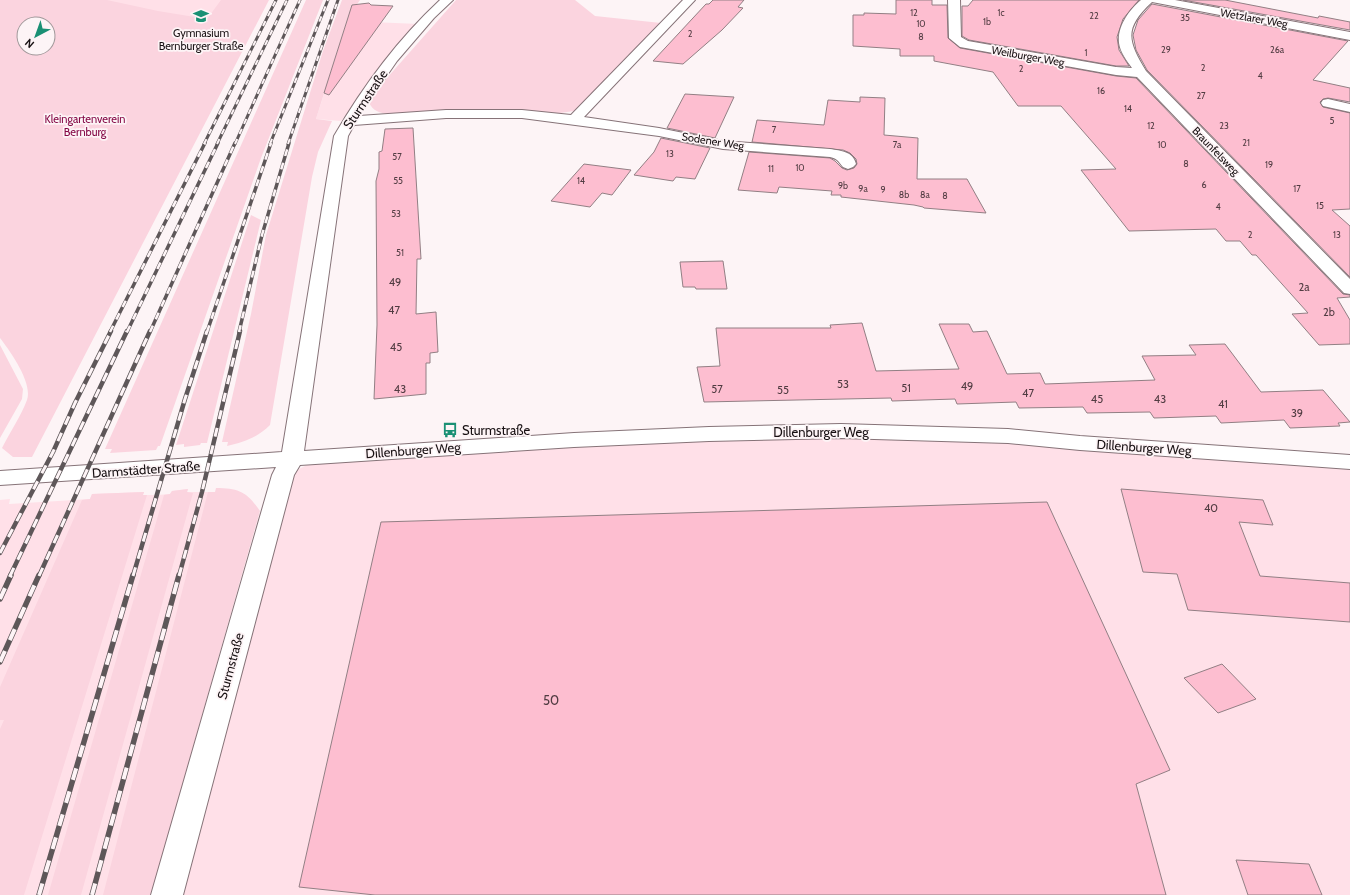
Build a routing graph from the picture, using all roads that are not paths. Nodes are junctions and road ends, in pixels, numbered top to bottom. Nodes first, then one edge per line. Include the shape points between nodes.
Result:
1 (448, 0) edge
2 (689, 0) edge
3 (954, 0) edge
4 (1148, 0) edge
5 (1157, 0) edge
6 (1350, 36) edge
7 (1141, 74) junction
8 (1328, 103) dead end
9 (1350, 108) edge
10 (574, 120) junction
11 (350, 121) junction
12 (848, 164) dead end
13 (1350, 289) edge
14 (292, 459) junction
15 (1350, 462) edge
16 (0, 478) edge
17 (167, 895) edge

1 - 11 street, Sturmstraße via 430,16 393,58
2 - 10 street
3 - 7 street, Weilburger Weg via 955,38 964,44
4 - 7 street, Braunfelsweg via 1134,13 1127,28 1125,44
5 - 6 street, Wetzlarer Weg
7 - 13 street, Braunfelsweg
8 - 9 street
10 - 11 street, Sodener Weg via 494,113
10 - 12 street, Sodener Weg via 659,132 723,145 830,153 847,159
11 - 14 street, Sturmstraße via 341,136 337,156
14 - 15 street, Dillenburger Weg via 574,440 841,431 1008,436
14 - 16 street, Darmstädter Straße
14 - 17 street, Sturmstraße via 283,475

